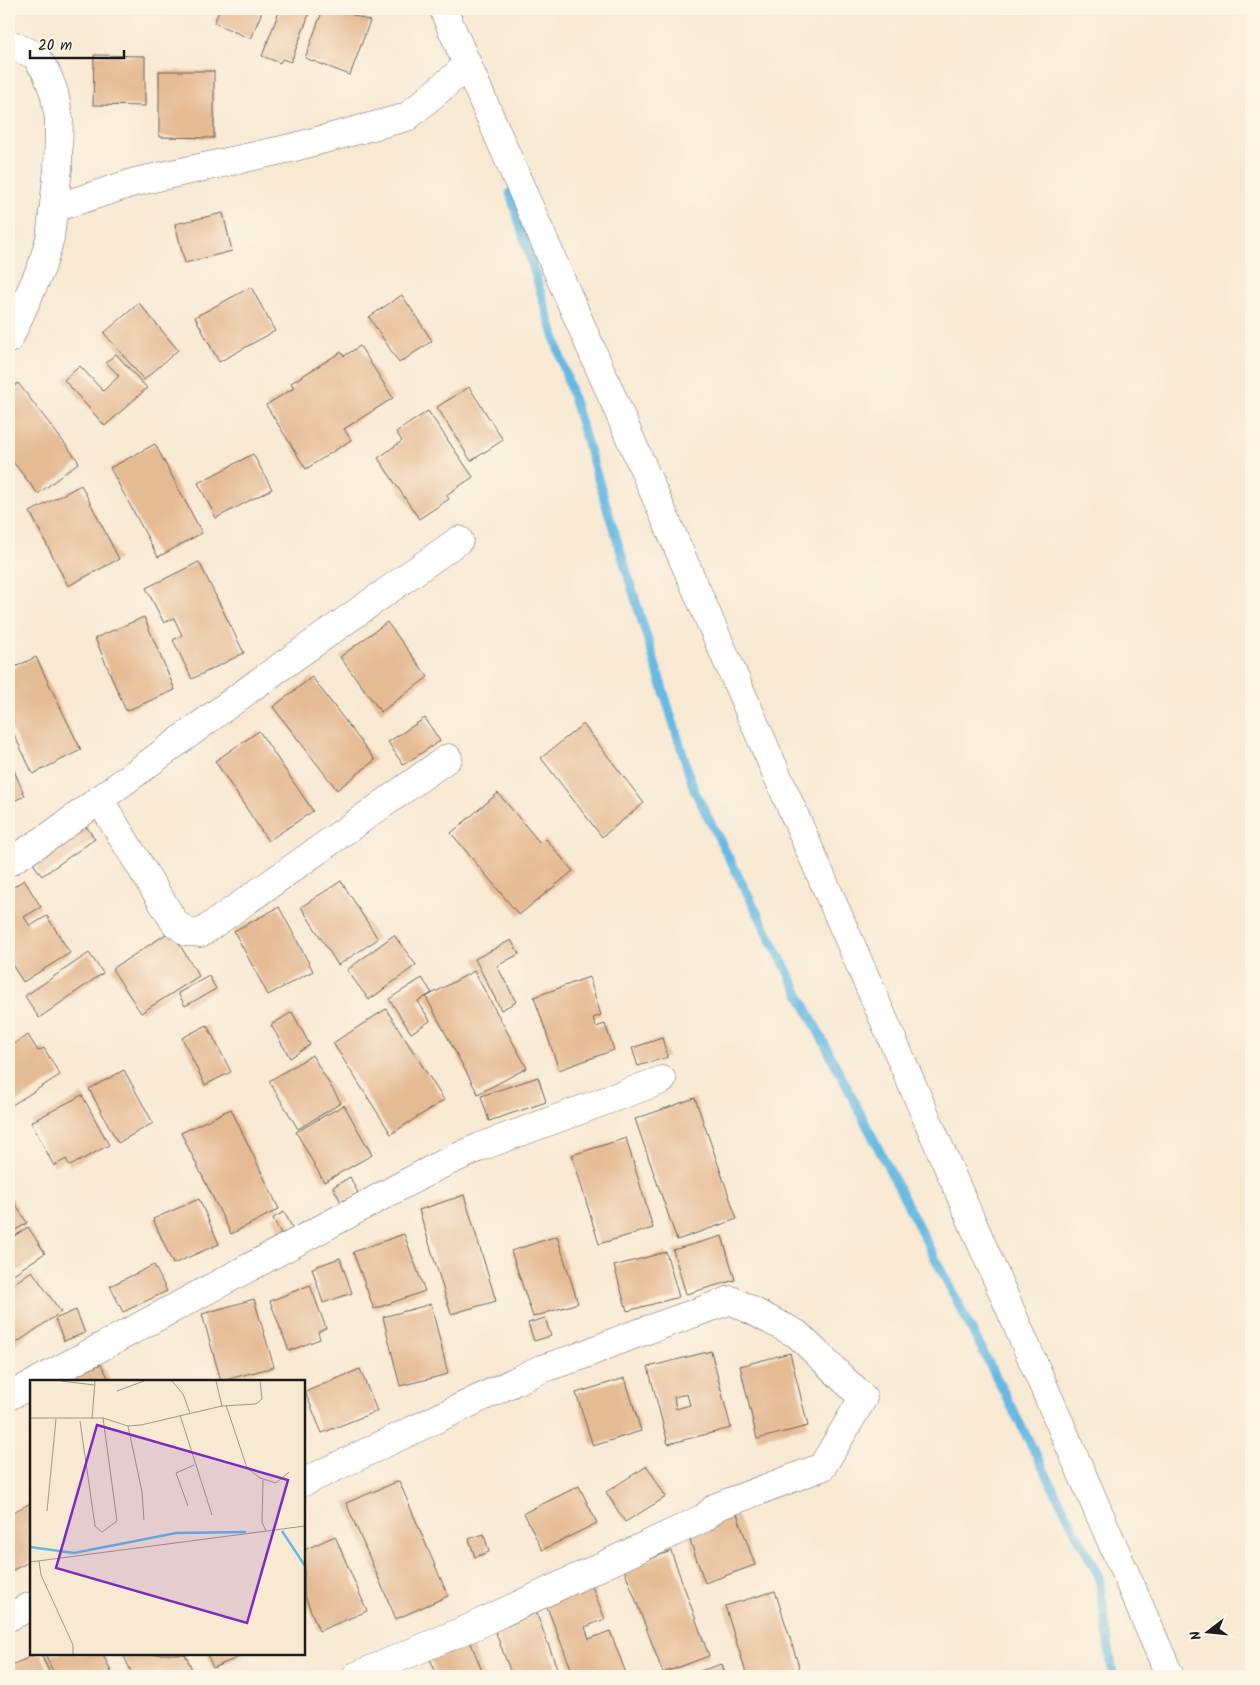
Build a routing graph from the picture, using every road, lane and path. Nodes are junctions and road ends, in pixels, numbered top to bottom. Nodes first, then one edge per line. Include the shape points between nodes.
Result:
1 (443, 9) edge
2 (9, 44) edge
3 (468, 65) junction
4 (55, 208) junction
5 (9, 339) edge
6 (459, 540) dead end
7 (448, 758) dead end
8 (100, 799) junction
9 (9, 862) edge
10 (662, 1080) dead end
11 (40, 1380) edge
12 (30, 1386) edge
13 (9, 1396) edge
14 (305, 1482) edge
15 (30, 1606) edge
16 (9, 1617) edge
17 (356, 1676) edge
18 (1170, 1676) edge

1 - 3 street
2 - 4 street via 35,55 54,92 59,119
3 - 4 street via 407,117 291,148 135,182
3 - 18 street
4 - 5 street via 42,266
6 - 8 street
7 - 8 street via 201,932 187,932 175,923
8 - 9 street
10 - 11 street via 480,1146 436,1167
12 - 13 street
14 - 17 street via 541,1370 731,1300 797,1334 863,1398 822,1467 716,1507 704,1518 472,1627
15 - 16 street

